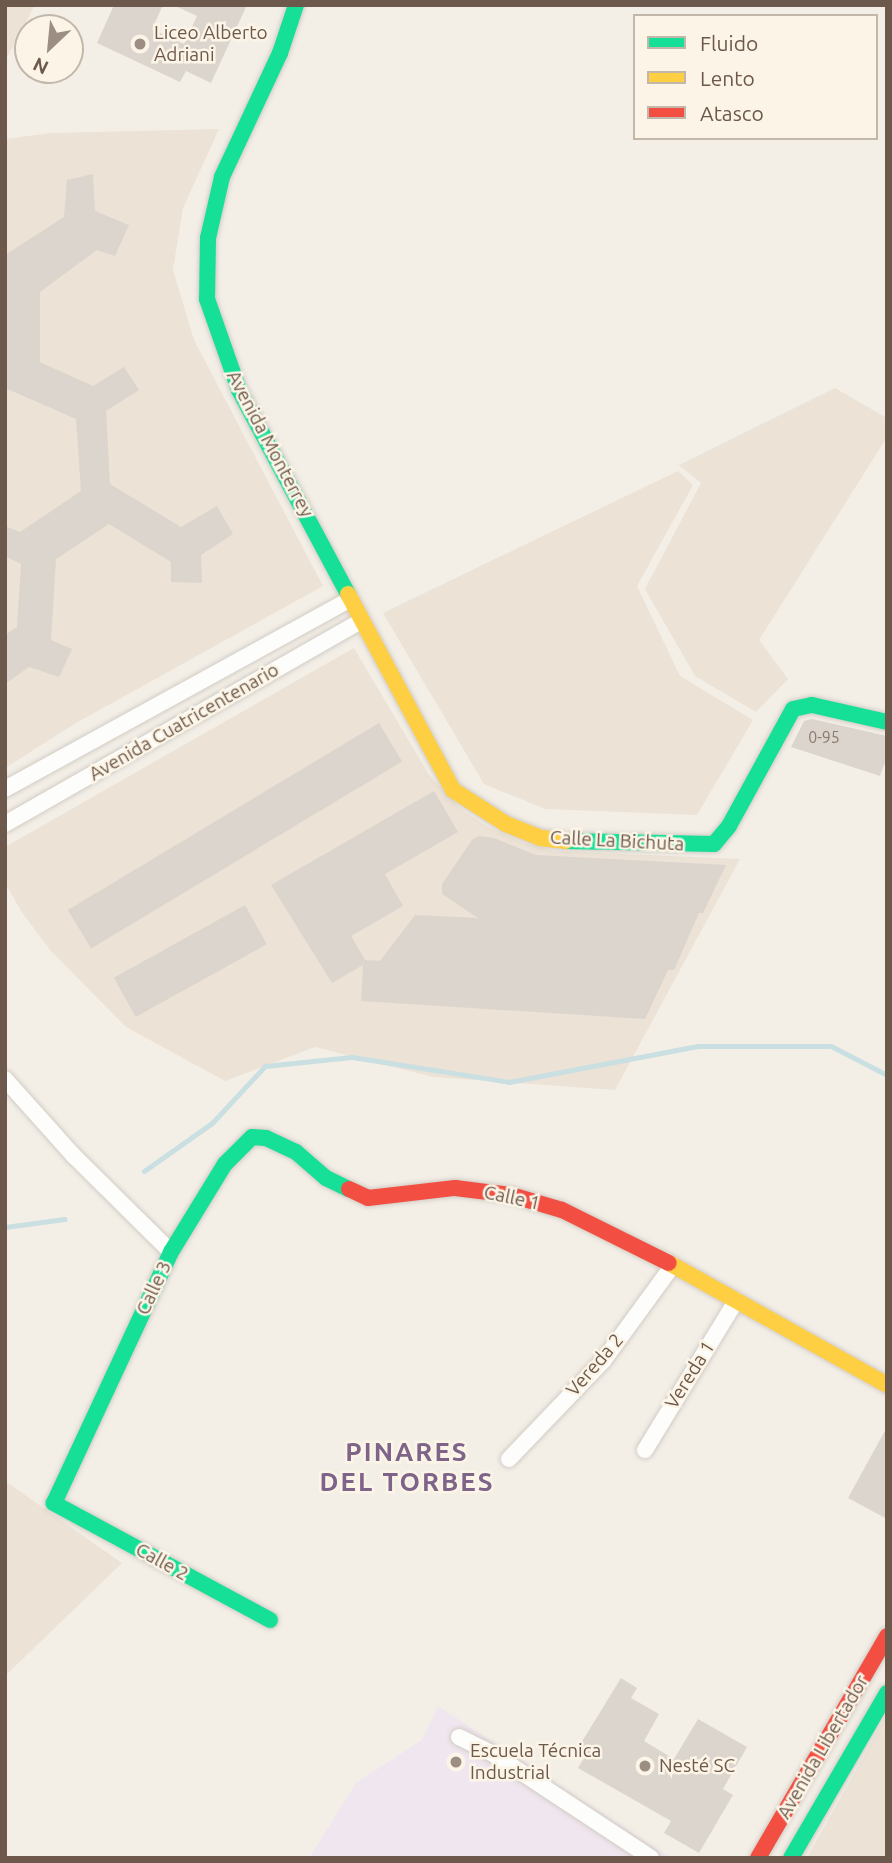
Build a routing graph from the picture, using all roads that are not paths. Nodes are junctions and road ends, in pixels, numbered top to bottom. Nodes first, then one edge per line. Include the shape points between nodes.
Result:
1 (296, 5) edge
2 (350, 599) junction
3 (362, 620) junction
4 (887, 722) edge
5 (5, 789) edge
6 (5, 824) edge
7 (5, 1079) edge
8 (171, 1252) junction
9 (673, 1265) junction
10 (736, 1301) junction
11 (887, 1385) edge
12 (645, 1450) dead end
13 (509, 1459) dead end
14 (54, 1503) joint
15 (270, 1620) dead end
16 (887, 1636) edge
17 (887, 1693) edge
18 (459, 1737) dead end
19 (650, 1858) edge
20 (758, 1858) edge
21 (791, 1858) edge

1 - 2 street, Avenida Monterrey via 274,65 222,177 208,238 207,299 239,390
2 - 3 street, Calle La Bichuta
2 - 5 street, Avenida Cuatricentenario
3 - 4 street, Calle La Bichuta via 453,790 506,824 541,838 714,844 729,826 793,709 812,705
3 - 6 street, Avenida Cuatricentenario
7 - 8 street, Calle 3 via 73,1155
8 - 9 street, Calle 1 via 225,1164 252,1137 296,1152 327,1178 368,1198 455,1188 511,1195 562,1210
8 - 14 street, Calle 3
9 - 10 street, Calle 1
9 - 13 street, Vereda 2 via 603,1361
10 - 11 street, Calle 1
10 - 12 street, Vereda 1
14 - 15 street, Calle 2
16 - 20 street, Avenida Libertador
17 - 21 street, Avenida Libertador
18 - 19 street via 495,1755

